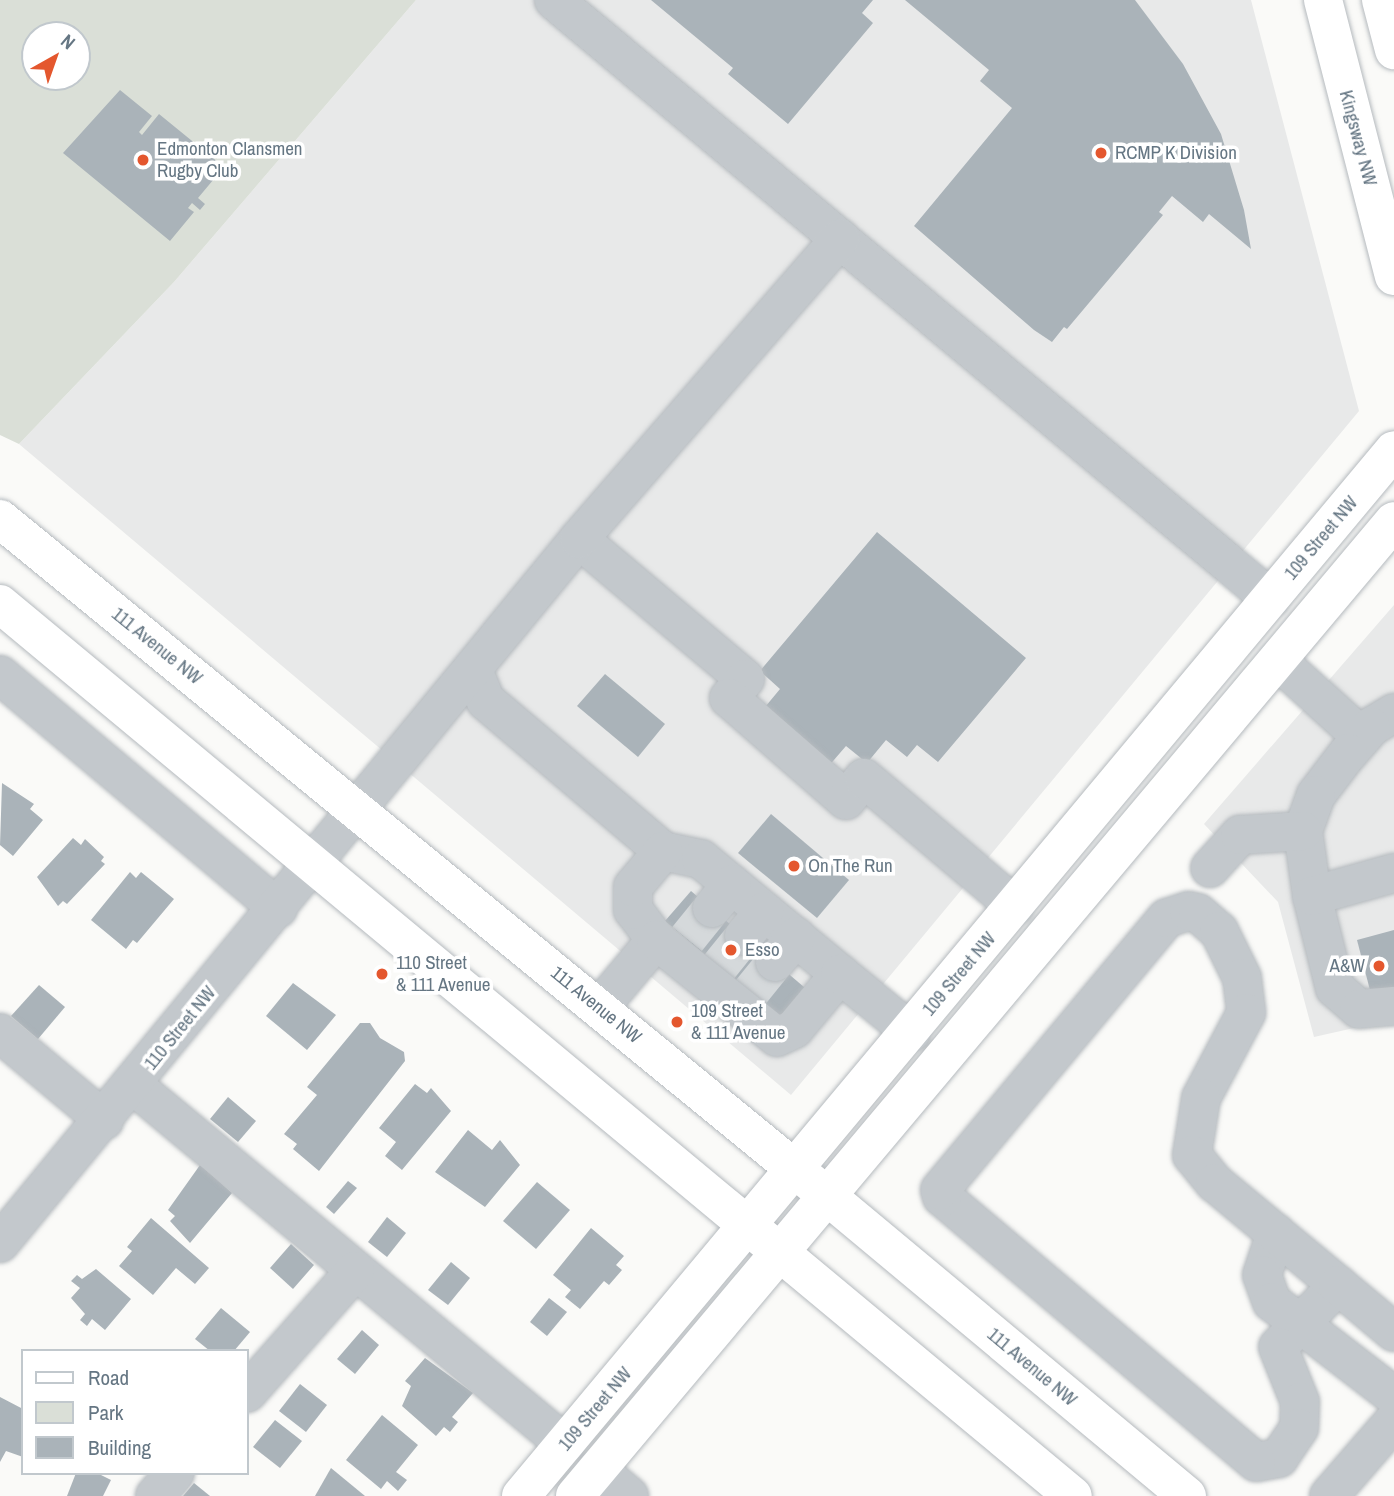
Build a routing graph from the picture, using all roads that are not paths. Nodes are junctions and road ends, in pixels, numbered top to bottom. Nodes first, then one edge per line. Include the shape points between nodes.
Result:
1 (554, 0) edge
2 (1323, 0) edge
3 (1381, 0) edge
4 (1394, 50) edge
5 (841, 239) junction
6 (1394, 276) edge
7 (1394, 450) edge
8 (0, 519) edge
9 (1394, 521) edge
10 (579, 539) junction
11 (1271, 598) junction
12 (0, 604) edge
13 (1277, 660) junction
14 (474, 672) junction
15 (0, 675) edge
16 (1394, 713) edge
17 (1363, 737) junction
18 (359, 811) junction
19 (1303, 831) junction
20 (663, 850) junction
21 (313, 866) junction
22 (1210, 868) dead end
23 (1394, 873) edge
24 (1312, 896) junction
25 (1016, 906) junction
26 (278, 908) junction
27 (672, 944) junction
28 (841, 974) junction
29 (1394, 1006) edge
30 (599, 1008) junction
31 (911, 1032) junction
32 (0, 1033) edge
33 (133, 1085) junction
34 (104, 1120) junction
35 (796, 1170) junction
36 (828, 1196) junction
37 (749, 1226) junction
38 (1276, 1233) junction
39 (0, 1244) edge
40 (780, 1252) junction
41 (355, 1270) junction
42 (1338, 1285) junction
43 (1302, 1324) junction
44 (1394, 1332) edge
45 (248, 1392) edge
46 (1394, 1396) edge
47 (1394, 1421) edge
48 (565, 1444) junction
49 (173, 1475) edge
50 (586, 1483) edge
51 (155, 1496) edge
52 (521, 1496) edge
53 (629, 1496) edge
54 (1073, 1496) edge
55 (1187, 1496) edge
56 (1329, 1496) edge

1 - 5 street
2 - 6 main road, Kingsway NW
3 - 4 main road
5 - 10 street, 110 Street NW
5 - 11 street
7 - 11 main road, 109 Street NW
8 - 18 main road, 111 Avenue NW
9 - 13 main road
10 - 14 street, 110 Street NW
10 - 25 street via 745,679 729,698 846,800 864,779
11 - 25 main road, 109 Street NW
12 - 21 main road
13 - 17 street
13 - 36 main road
14 - 18 street, 110 Street NW
14 - 20 street via 486,701
15 - 26 street
16 - 17 street
17 - 19 street via 1316,795
18 - 21 street, 110 Street NW
18 - 30 main road, 111 Avenue NW
19 - 22 street via 1240,835
19 - 24 street
20 - 27 street via 633,887 633,910
20 - 28 street via 701,859 722,896 754,924 785,949
21 - 26 street, 110 Street NW
21 - 37 main road
23 - 24 street
24 - 29 street via 1335,988 1359,1009
25 - 31 main road, 109 Street NW
26 - 33 street, 110 Street NW
27 - 28 street via 745,1000 777,1037 794,1029
27 - 30 street
28 - 31 street
30 - 35 main road, 111 Avenue NW
31 - 35 main road, 109 Street NW
32 - 34 street
33 - 34 street, 110 Street NW
33 - 41 street
34 - 39 street, 110 Street NW
35 - 36 main road, 111 Avenue NW
35 - 37 main road, 109 Street NW
36 - 40 main road
36 - 55 main road, 111 Avenue NW
37 - 40 main road
37 - 48 main road, 109 Street NW
38 - 42 street
38 - 43 street via 1262,1275 1263,1288 1272,1302
38 - 43 street via 1215,1183 1192,1155 1201,1098 1246,1013 1242,978 1219,931 1209,920 1189,911 1167,918 940,1190 952,1206 1256,1462 1279,1458 1299,1428 1300,1402 1278,1347
40 - 50 main road
40 - 54 main road
41 - 45 street
41 - 48 street
42 - 43 street
42 - 44 street
43 - 46 street
47 - 56 street
48 - 52 main road, 109 Street NW
49 - 51 street
50 - 53 street

